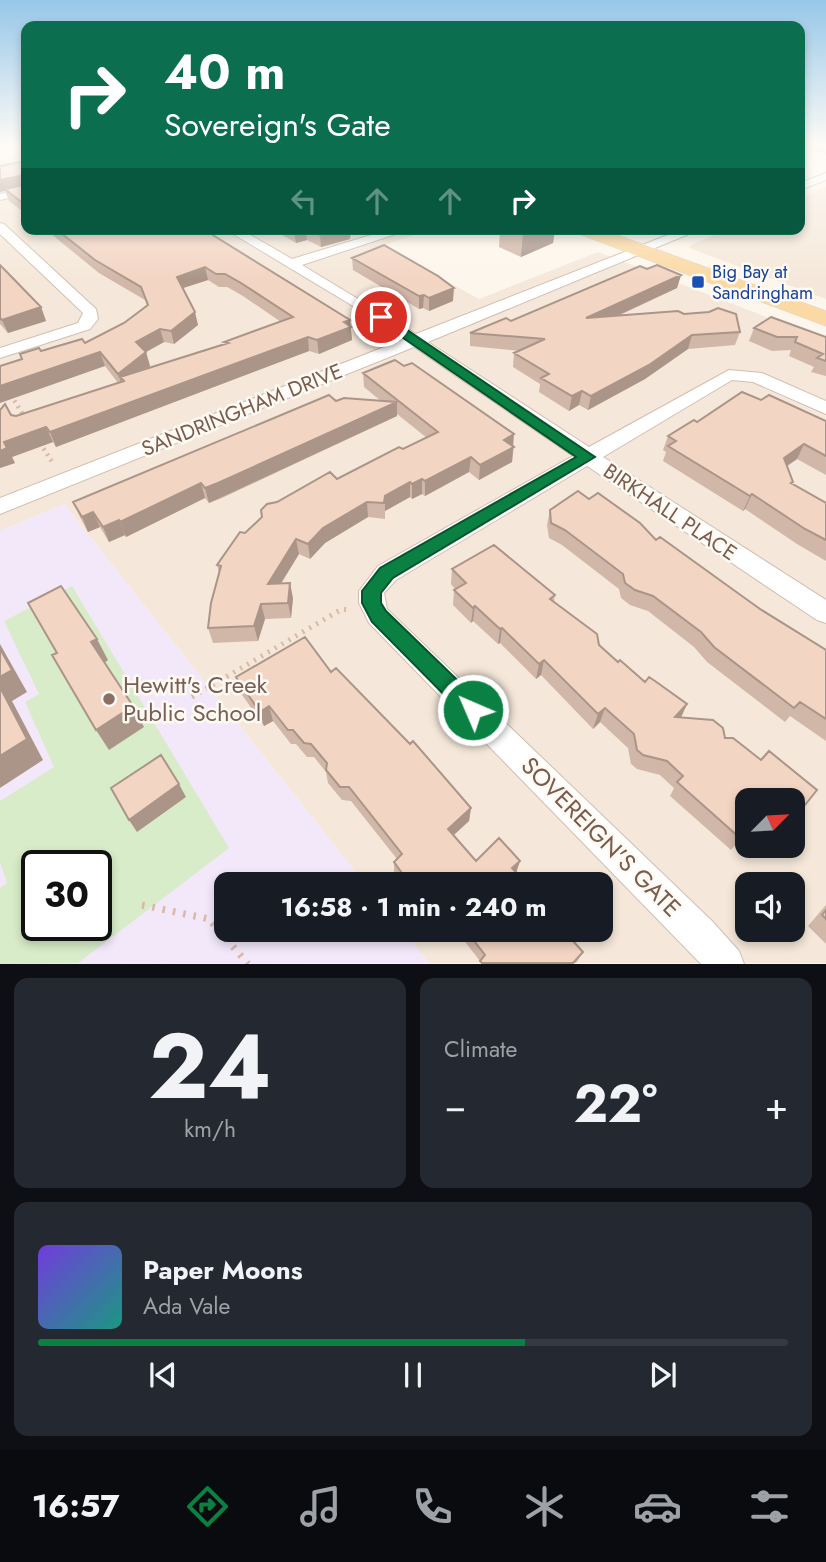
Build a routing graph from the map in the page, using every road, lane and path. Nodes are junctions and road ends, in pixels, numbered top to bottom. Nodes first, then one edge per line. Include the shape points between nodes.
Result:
1 (21, 192) edge
2 (0, 197) edge
3 (0, 227) edge
4 (241, 235) edge
5 (385, 235) edge
6 (598, 235) edge
7 (680, 235) edge
8 (639, 251) junction
9 (291, 264) junction
10 (826, 319) edge
11 (416, 341) junction
12 (0, 353) edge
13 (7, 387) edge
14 (826, 408) edge
15 (27, 421) edge
16 (33, 432) edge
17 (587, 457) junction
18 (54, 465) dead end
19 (0, 506) edge
20 (376, 613) junction
21 (826, 613) edge
22 (192, 697) dead end
23 (142, 905) dead end
24 (248, 964) edge
25 (726, 964) edge

1 - 2 street
3 - 12 street via 91,312 83,326
4 - 9 street, BIRKHALL PLACE
5 - 9 street
6 - 8 main road
7 - 8 street, SANDRINGHAM DRIVE
8 - 10 main road
8 - 11 street, SANDRINGHAM DRIVE
9 - 11 street, BIRKHALL PLACE
11 - 17 street, BIRKHALL PLACE
11 - 19 street, SANDRINGHAM DRIVE
13 - 15 path
14 - 17 street via 757,377 731,375
16 - 18 path
17 - 20 street via 384,575 371,591
17 - 21 street, BIRKHALL PLACE
20 - 22 path via 342,609
20 - 25 street, SOVEREIGN'S GATE
23 - 24 path via 209,919

